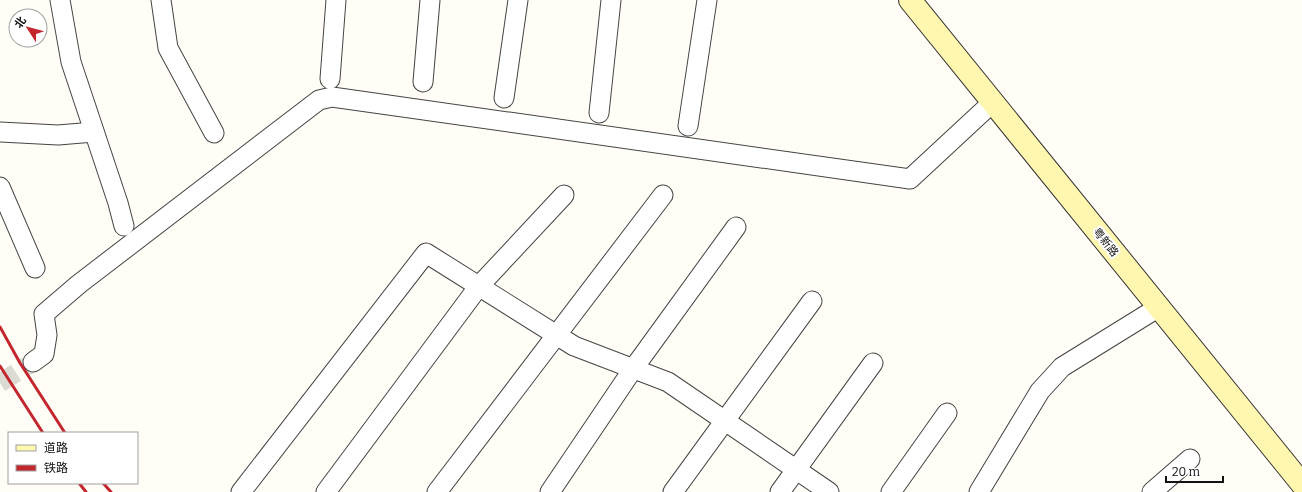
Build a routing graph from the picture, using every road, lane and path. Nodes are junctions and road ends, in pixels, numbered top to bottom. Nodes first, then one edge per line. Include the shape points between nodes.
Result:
1 (60, 0) edge
2 (161, 0) edge
3 (336, 0) edge
4 (430, 0) edge
5 (518, 0) edge
6 (611, 0) edge
7 (707, 0) edge
8 (910, 0) edge
9 (927, 0) edge
10 (330, 79) dead end
11 (423, 82) dead end
12 (504, 98) dead end
13 (993, 102) junction
14 (599, 113) dead end
15 (688, 126) dead end
16 (0, 132) edge
17 (94, 132) junction
18 (214, 133) dead end
19 (0, 187) edge
20 (564, 194) dead end
21 (663, 195) dead end
22 (124, 226) dead end
23 (736, 227) dead end
24 (35, 268) dead end
25 (479, 286) junction
26 (812, 301) dead end
27 (1159, 307) junction
28 (556, 335) junction
29 (33, 362) tunnel mouth
30 (873, 363) dead end
31 (633, 369) junction
32 (947, 413) dead end
33 (724, 421) junction
34 (1190, 459) dead end
35 (1302, 466) edge
36 (796, 470) junction
37 (1302, 484) edge
38 (241, 492) edge
39 (326, 492) edge
40 (437, 492) edge
41 (550, 492) edge
42 (673, 492) edge
43 (780, 492) edge
44 (829, 492) edge
45 (891, 492) edge
46 (979, 492) edge
47 (1152, 492) edge

1 - 17 street via 72,62
2 - 18 street via 168,48
3 - 10 street
4 - 11 street
5 - 12 street
6 - 14 street
7 - 15 street
8 - 13 street, 粤新路
9 - 35 street, 粤新路
13 - 27 street, 粤新路
13 - 29 street via 910,179 332,97 319,100 79,284 44,314 48,335 44,354
16 - 17 street
17 - 22 street
19 - 24 street
20 - 25 street
21 - 28 street
23 - 31 street
25 - 28 street
25 - 38 street via 426,253
25 - 39 street
26 - 33 street
27 - 37 street, 粤新路
27 - 46 street via 1062,367 1040,391
28 - 31 street via 574,346
28 - 40 street
30 - 36 street
31 - 33 street via 668,382
31 - 41 street
32 - 45 street
33 - 36 street
33 - 42 street
34 - 47 street
36 - 43 street
36 - 44 street

